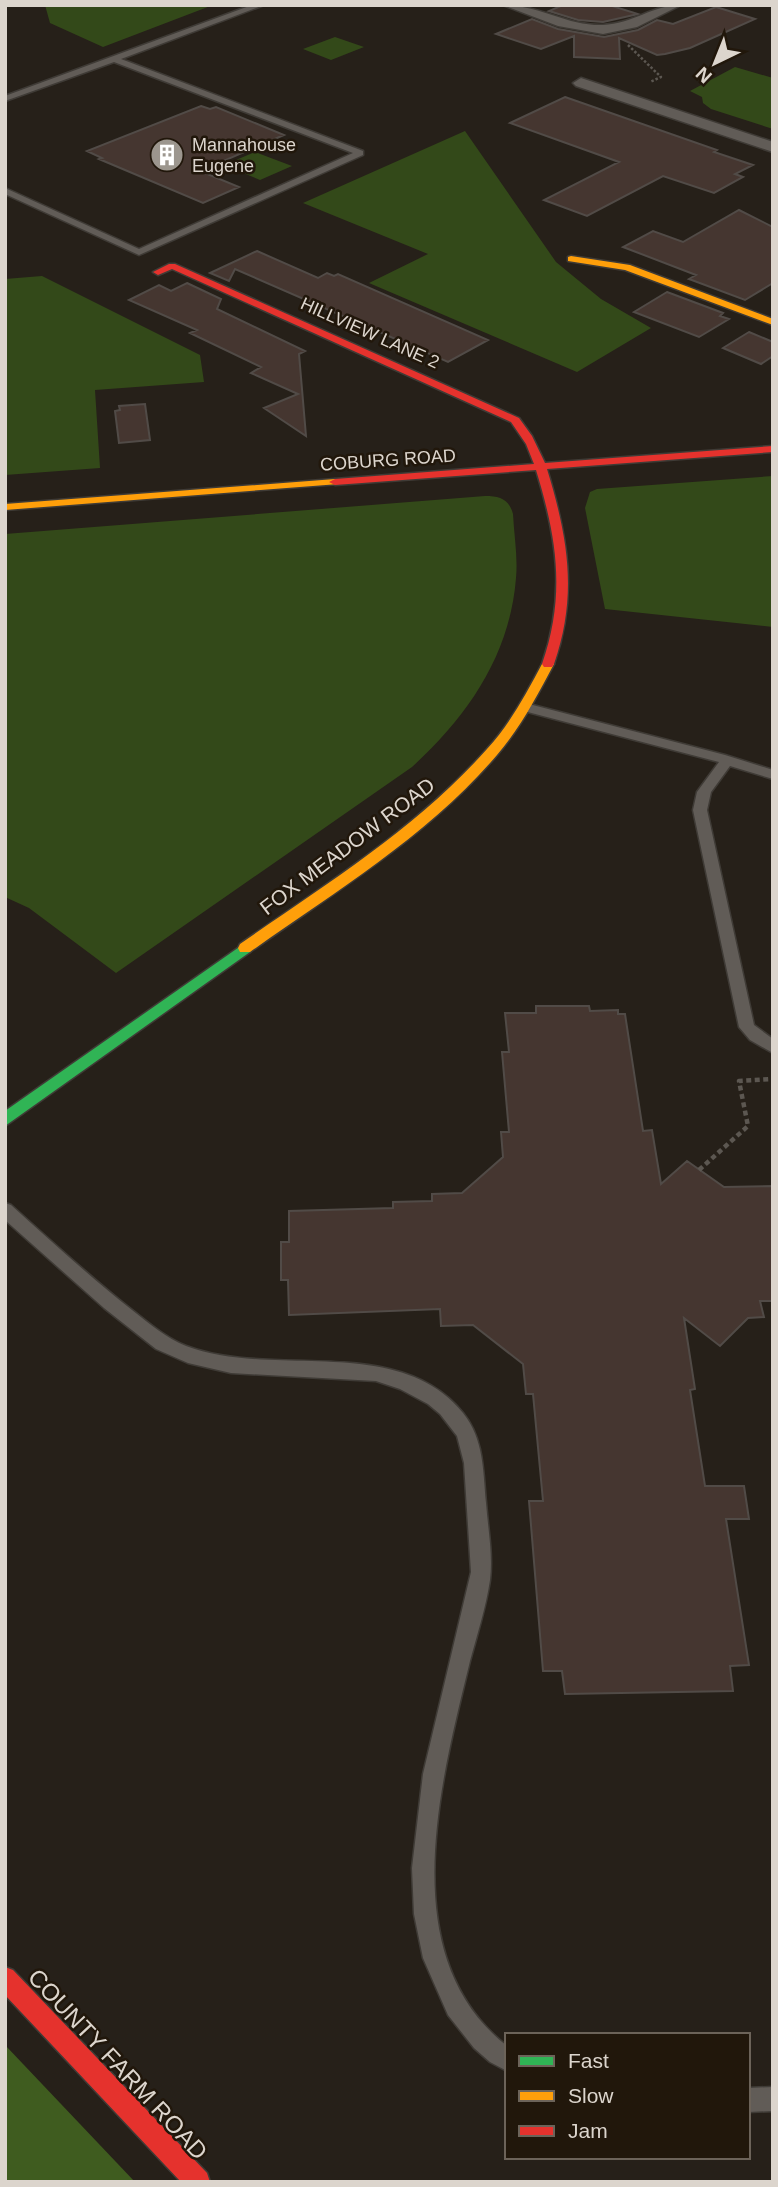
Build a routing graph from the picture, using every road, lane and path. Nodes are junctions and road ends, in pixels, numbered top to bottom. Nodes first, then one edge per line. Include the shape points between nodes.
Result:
1 (260, 5) edge
2 (510, 5) edge
3 (674, 5) edge
4 (612, 29) junction
5 (114, 59) junction
6 (581, 83) dead end
7 (621, 96) junction
8 (5, 99) edge
9 (773, 147) edge
10 (5, 191) edge
11 (571, 260) dead end
12 (158, 272) dead end
13 (773, 322) edge
14 (773, 449) edge
15 (541, 468) junction
16 (5, 507) edge
17 (525, 707) junction
18 (727, 760) junction
19 (773, 775) edge
20 (773, 1047) edge
21 (773, 1079) edge
22 (5, 1120) edge
23 (699, 1170) dead end
24 (5, 1210) edge
25 (5, 1978) edge
26 (505, 2058) edge
27 (773, 2099) edge
28 (750, 2100) edge
29 (198, 2182) edge

1 - 5 lane
2 - 4 street via 576,26
3 - 4 street
4 - 7 path via 661,77
5 - 8 lane
5 - 10 lane via 360,153 139,252
6 - 7 street
7 - 9 street
11 - 13 street via 627,267
12 - 15 street, HILLVIEW LANE 2 via 172,265 506,414 523,426
14 - 15 street, COBURG ROAD
15 - 16 street, COBURG ROAD
15 - 17 street, FOX MEADOW ROAD via 561,543 565,589 556,641
17 - 18 lane
17 - 22 street, FOX MEADOW ROAD via 476,770 435,810
18 - 19 lane
18 - 20 lane via 704,792 700,810 747,1027
21 - 23 path via 739,1081 748,1126
24 - 26 lane via 162,1344 231,1365 376,1373 414,1387 457,1419 471,1448 481,1569 432,1795 422,1893 427,1933 442,1982 461,2015
25 - 29 street, COUNTY FARM ROAD
27 - 28 lane

